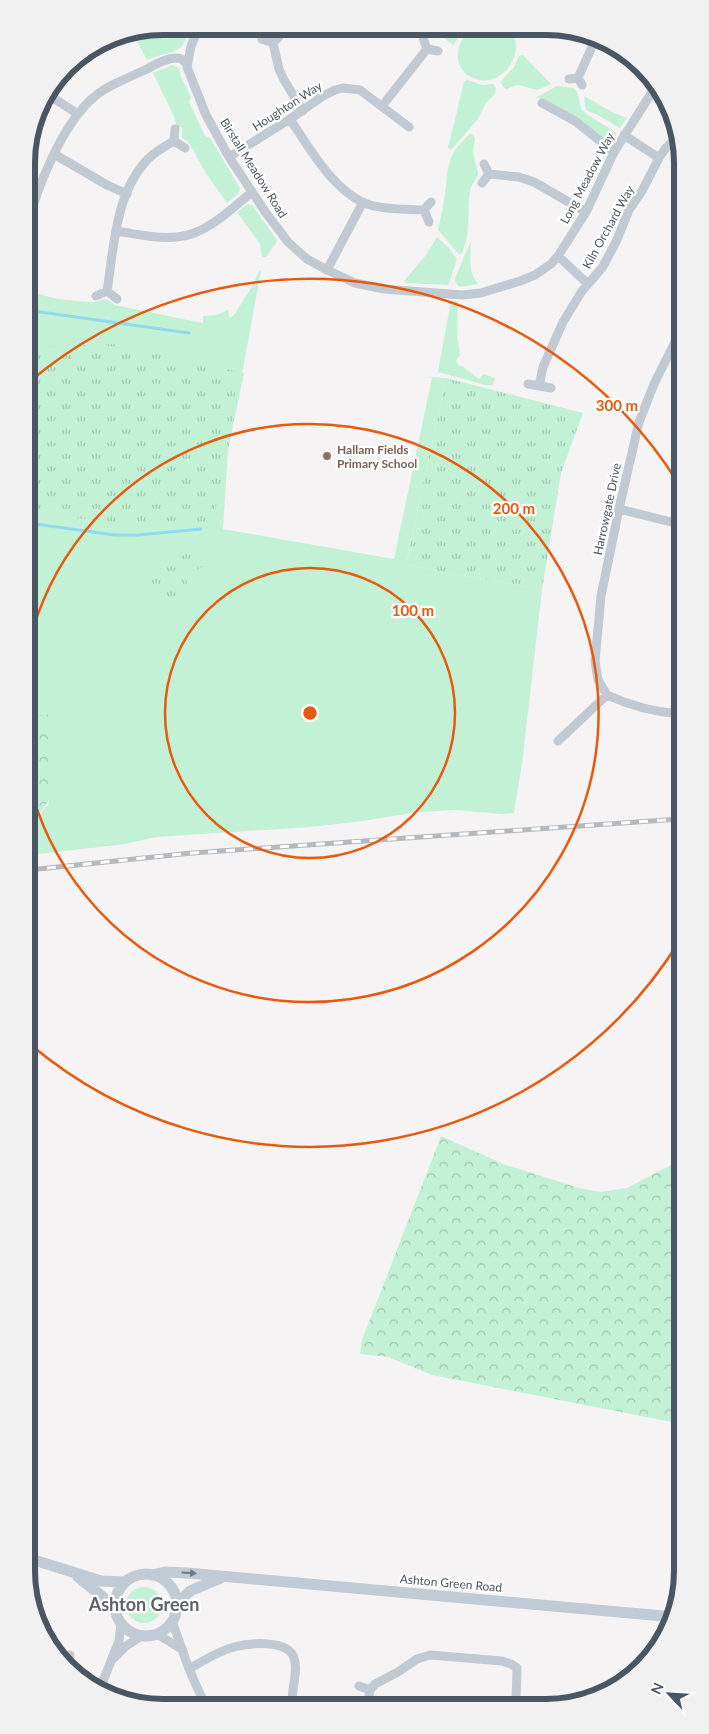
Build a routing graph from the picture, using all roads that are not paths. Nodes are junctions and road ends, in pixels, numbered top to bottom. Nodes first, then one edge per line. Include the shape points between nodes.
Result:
1 (196, 35) edge
2 (280, 35) edge
3 (423, 38) dead end
4 (262, 39) dead end
5 (273, 43) junction
6 (593, 44) edge
7 (427, 49) junction
8 (438, 51) dead end
9 (187, 64) junction
10 (576, 81) dead end
11 (652, 92) edge
12 (53, 98) edge
13 (542, 103) dead end
14 (382, 106) junction
15 (303, 111) junction
16 (78, 114) junction
17 (290, 120) junction
18 (410, 126) dead end
19 (175, 129) dead end
20 (624, 136) junction
21 (174, 140) junction
22 (672, 142) edge
23 (184, 148) dead end
24 (614, 152) junction
25 (54, 154) junction
26 (229, 157) junction
27 (659, 158) junction
28 (484, 164) dead end
29 (489, 174) junction
30 (482, 183) dead end
31 (252, 192) junction
32 (127, 194) junction
33 (35, 197) edge
34 (363, 202) junction
35 (431, 202) dead end
36 (424, 210) junction
37 (586, 212) junction
38 (429, 222) dead end
39 (116, 231) junction
40 (558, 256) junction
41 (326, 270) junction
42 (588, 284) junction
43 (107, 291) junction
44 (450, 294) joint
45 (96, 296) dead end
46 (117, 299) dead end
47 (674, 342) edge
48 (670, 349) junction
49 (674, 351) edge
50 (528, 384) dead end
51 (539, 386) junction
52 (550, 388) dead end
53 (619, 509) junction
54 (674, 523) edge
55 (607, 695) junction
56 (674, 713) edge
57 (556, 742) dead end
58 (35, 1561) edge
59 (70, 1572) junction
60 (152, 1574) junction
61 (225, 1577) junction
62 (125, 1582) junction
63 (177, 1604) junction
64 (115, 1610) junction
65 (665, 1616) edge
66 (172, 1620) junction
67 (121, 1623) junction
68 (157, 1634) junction
69 (142, 1636) junction
70 (183, 1650) junction
71 (110, 1661) junction
72 (189, 1669) junction
73 (102, 1683) edge
74 (359, 1686) dead end
75 (370, 1690) junction
76 (202, 1699) edge
77 (293, 1699) edge
78 (369, 1699) edge
79 (516, 1699) edge

1 - 9 street
2 - 5 street
3 - 7 street
4 - 5 street
5 - 15 street via 279,69
6 - 10 street
7 - 8 street
7 - 14 street
9 - 16 street via 181,59 171,59 154,65 101,92
9 - 26 street, Birstall Meadow Road via 206,115
11 - 20 street, Long Meadow Way
12 - 16 street
13 - 24 street via 575,120
14 - 15 street, Houghton Way via 360,90 343,88 323,96
14 - 18 street, Houghton Way
15 - 17 street, Houghton Way
16 - 25 street
17 - 26 street, Houghton Way
17 - 34 street via 336,182
19 - 21 street
20 - 24 street, Long Meadow Way
20 - 27 street
21 - 23 street
21 - 32 street via 149,158
22 - 27 street, Kiln Orchard Way
24 - 37 street, Long Meadow Way
25 - 32 street
25 - 33 street
26 - 31 street, Birstall Meadow Road
27 - 42 street, Kiln Orchard Way via 629,210 602,268
28 - 29 street
29 - 30 street
29 - 37 street via 534,182
31 - 39 street via 210,226 191,234 172,238
31 - 41 street, Birstall Meadow Road via 294,248
32 - 39 street
34 - 36 street via 380,207
34 - 41 street
35 - 36 street
36 - 38 street
37 - 40 street, Long Meadow Way
39 - 43 street
40 - 42 street
40 - 44 street, Long Meadow Way via 540,272 506,287 481,293
41 - 44 street, Birstall Meadow Road via 370,287
42 - 51 street, Kiln Orchard Way via 561,326 541,373
43 - 45 street
43 - 46 street
47 - 48 street, Harrowgate Drive
48 - 49 street
48 - 53 street, Harrowgate Drive via 639,422
50 - 51 street
51 - 52 street
53 - 54 street
53 - 55 street, Harrowgate Drive via 601,596 595,661 598,680
55 - 56 street via 631,706
55 - 57 street
58 - 59 street, Ashton Green Road
59 - 62 street, Ashton Green Road via 108,1582
59 - 64 street, Ashton Green Road via 104,1597
60 -> 61 street, Ashton Green Road via 166,1572
60 - 62 street, Ashton Green Road via 137,1575
60 - 63 street via 167,1582
61 - 63 street, Ashton Green Road via 190,1591
61 - 65 street, Ashton Green Road
62 - 64 street via 117,1592
63 - 66 street
64 - 67 street, Ashton Green Road
66 - 68 street
66 - 70 street
67 - 69 street via 134,1634
67 - 71 street via 119,1641
68 - 69 street
68 - 70 street
69 - 71 street
70 - 72 street
71 - 73 street
72 - 76 street
72 - 77 street via 233,1647 252,1644 293,1647
74 - 75 street
75 - 78 street
75 - 79 street via 417,1659 442,1655 511,1664 516,1668

